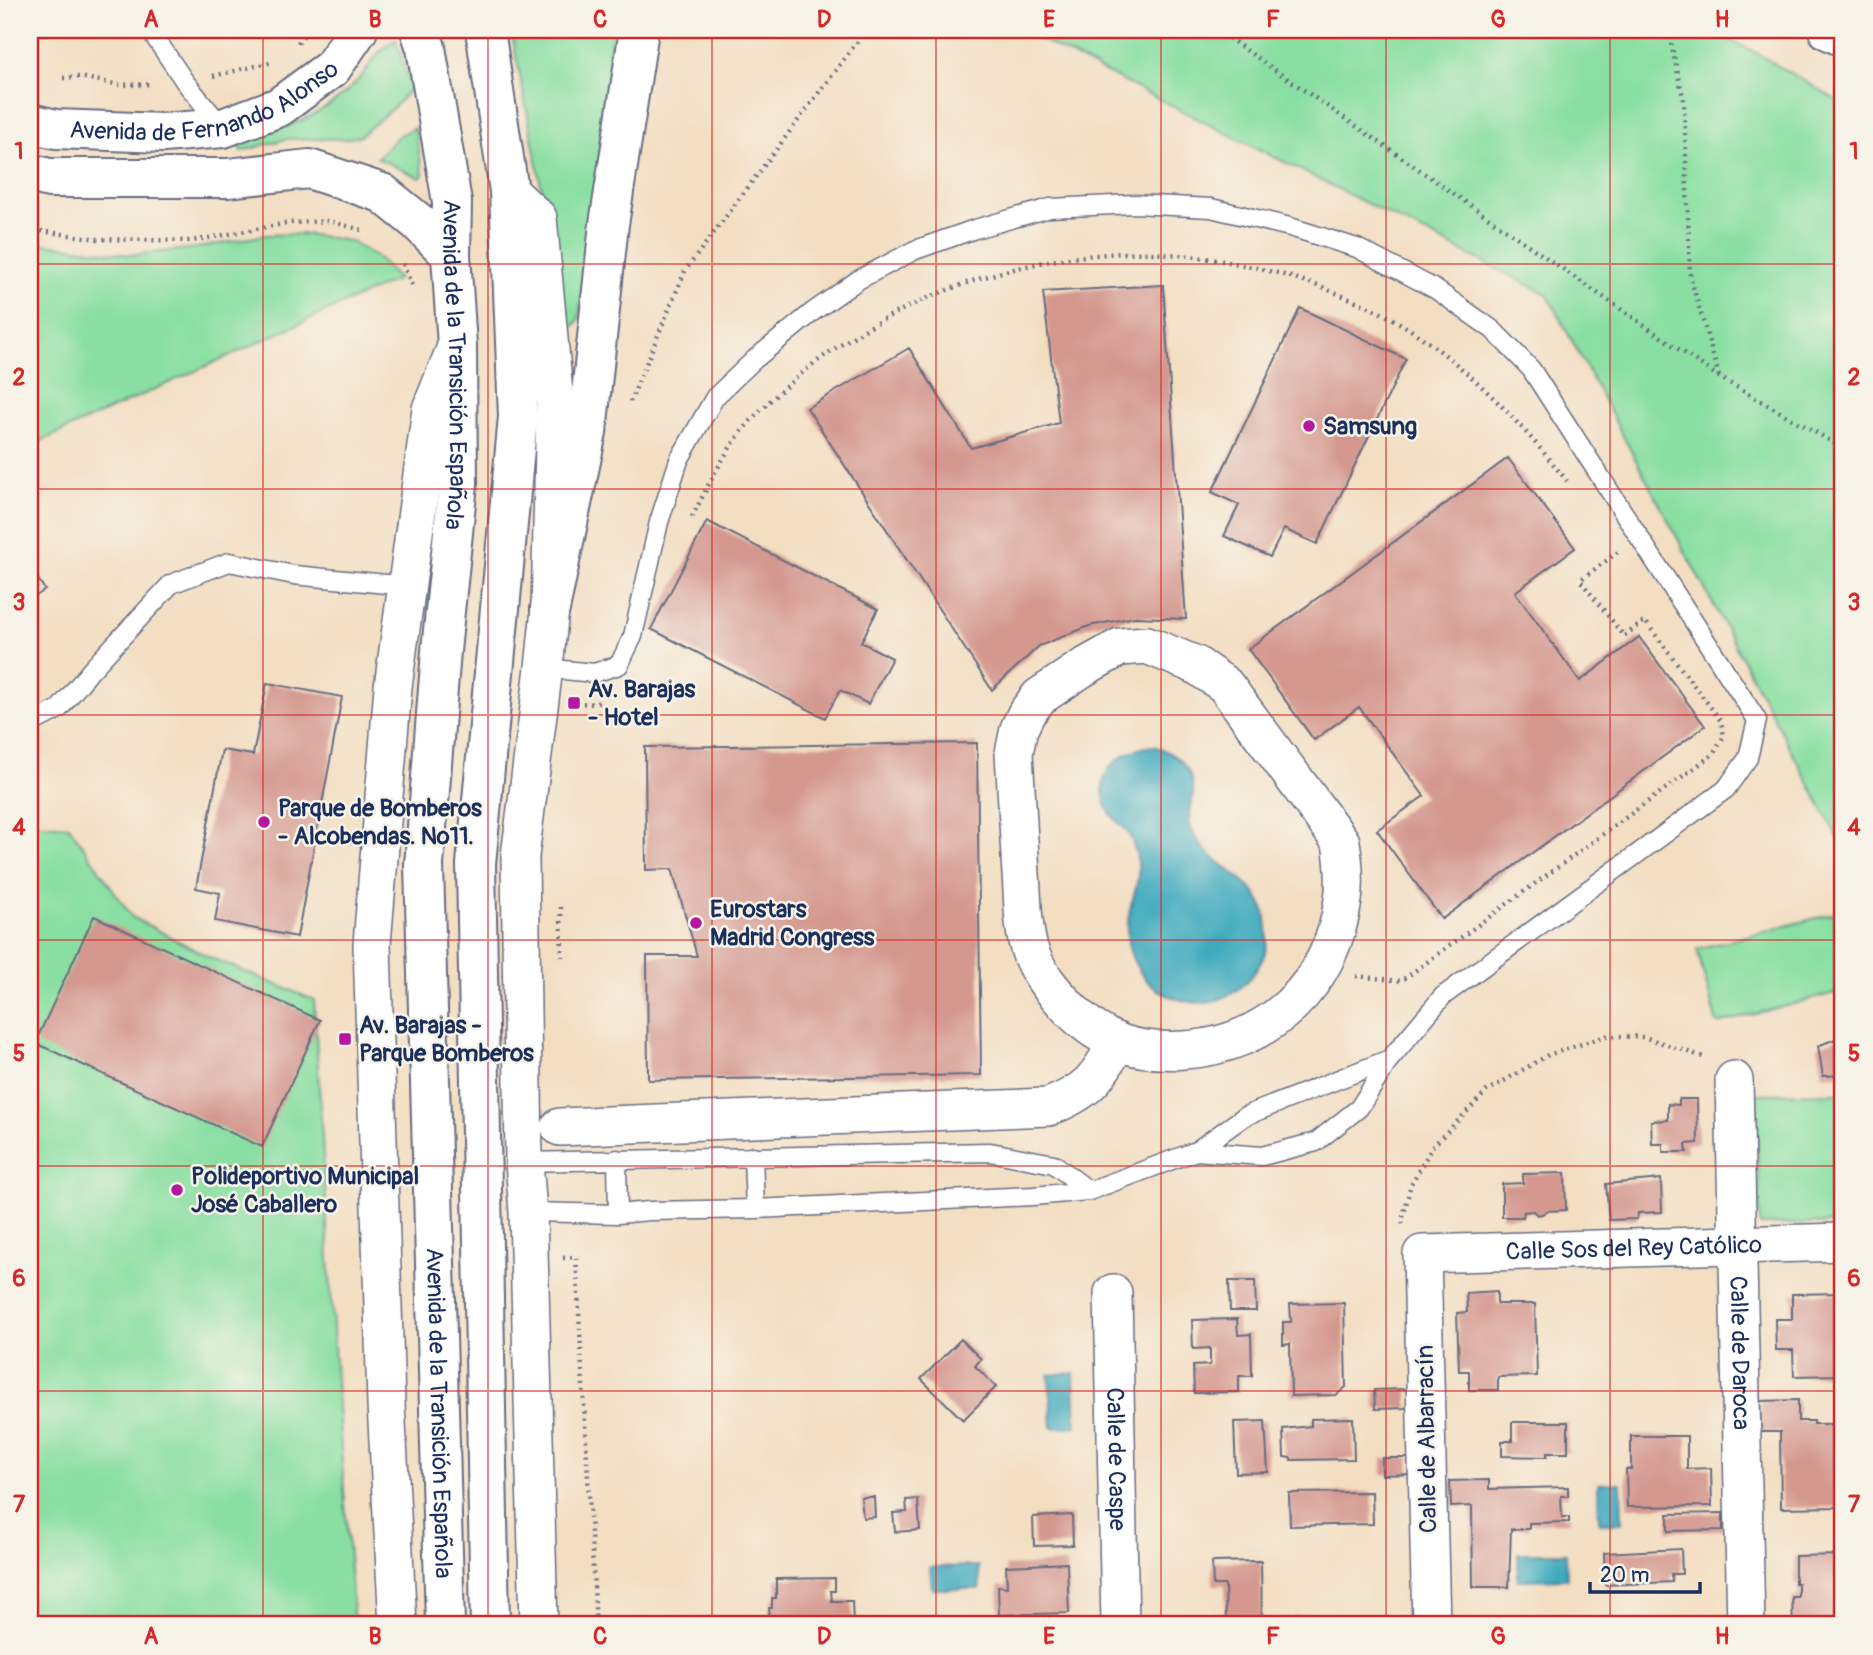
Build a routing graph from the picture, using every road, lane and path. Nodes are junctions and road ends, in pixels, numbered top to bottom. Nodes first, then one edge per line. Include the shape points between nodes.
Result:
1 (150, 30) edge
2 (358, 30) edge
3 (420, 30) edge
4 (485, 30) edge
5 (639, 30) edge
6 (866, 30) edge
7 (1217, 30) edge
8 (1668, 30) edge
9 (1828, 30) edge
10 (1843, 37) edge
11 (30, 123) edge
12 (223, 128) junction
13 (30, 173) edge
14 (509, 191) junction
15 (41, 231) dead end
16 (371, 232) dead end
17 (451, 255) junction
18 (396, 257) dead end
19 (416, 296) dead end
20 (457, 346) junction
21 (1719, 377) junction
22 (628, 408) dead end
23 (1843, 447) edge
24 (1571, 485) dead end
25 (689, 523) dead end
26 (1622, 550) dead end
27 (407, 586) junction
28 (550, 610) junction
29 (544, 668) junction
30 (604, 699) dead end
31 (574, 703) dead end
32 (30, 724) edge
33 (1325, 959) junction
34 (1117, 1042) junction
35 (1390, 1059) junction
36 (1734, 1080) joint
37 (560, 1127) dead end
38 (1196, 1151) junction
39 (752, 1156) junction
40 (617, 1158) junction
41 (524, 1161) junction
42 (1089, 1191) junction
43 (755, 1209) junction
44 (528, 1212) junction
45 (618, 1214) junction
46 (1843, 1242) edge
47 (1738, 1244) junction
48 (1423, 1254) junction
49 (1113, 1293) dead end
50 (398, 1625) edge
51 (445, 1625) edge
52 (490, 1625) edge
53 (539, 1625) edge
54 (1120, 1625) edge
55 (1431, 1625) edge
56 (1746, 1625) edge

1 - 12 lane
2 - 12 main road, Avenida de Fernando Alonso via 332,68 279,107
3 - 17 main road, Avenida de la Transición Española via 452,202
4 - 14 main road, Avenida de la Transición Española
5 - 28 main road via 609,224 587,432
6 - 22 path via 685,271
7 - 21 path
8 - 21 path via 1684,101 1690,276
9 - 10 main road
11 - 12 main road, Avenida de Fernando Alonso via 56,129 163,134
13 - 17 main road, Avenida de Fernando Alonso via 49,178 228,178 309,169 382,193
14 - 28 street via 538,218 555,404
14 - 52 main road, Avenida de la Transición Española via 518,417 476,864
15 - 16 path via 99,239 192,241 288,223 330,221
17 - 20 main road, Avenida de la Transición Española
18 - 19 path
20 - 27 street via 431,409
20 - 51 main road, Avenida de la Transición Española via 458,483 424,865
21 - 23 path
24 - 25 path via 1536,442 1460,365 1401,324 1343,295 1271,270 1202,258 1126,253 1007,270 927,296 853,336 756,416 717,468
26 - 33 path via 1580,580 1624,636 1645,621 1713,709 1724,736 1712,755 1401,981 1356,976
27 - 32 lane via 294,575 229,562 171,584 59,709
27 - 50 street via 393,687 372,944 386,1404
28 - 29 street
29 - 35 lane via 594,673 619,665 633,636 678,460 715,397 814,311 915,250 1050,208 1134,204 1211,208 1357,248 1435,289 1493,330 1531,369 1757,720 1748,758 1726,789 1443,996
29 - 41 street via 520,856
30 - 31 path via 595,704
33 - 34 street via 1293,1004 1273,1022 1233,1042 1208,1049 1158,1052
33 - 34 street via 1344,900 1342,842 1226,685 1196,665 1147,645 1120,648 1039,697 1019,729 1014,752 1029,948 1055,993 1093,1030
34 - 37 street via 1099,1075 1067,1100 1048,1107
35 - 38 lane via 1245,1116
35 - 38 lane via 1359,1108 1316,1142 1262,1156
36 - 47 street, Calle de Daroca
36 - 48 path via 1731,1056 1707,1059 1644,1037 1606,1036 1548,1055 1487,1091 1433,1146 1411,1184 1402,1222
38 - 42 lane
39 - 40 lane
39 - 42 lane via 990,1152 1054,1164
39 - 43 lane
40 - 41 lane
40 - 45 lane
41 - 44 street
42 - 43 lane
43 - 45 lane
44 - 45 lane
44 - 53 street
46 - 47 street, Calle Sos del Rey Católico
47 - 48 street, Calle Sos del Rey Católico
47 - 56 street, Calle de Daroca
48 - 55 street, Calle de Albarracín
49 - 54 street, Calle de Caspe

